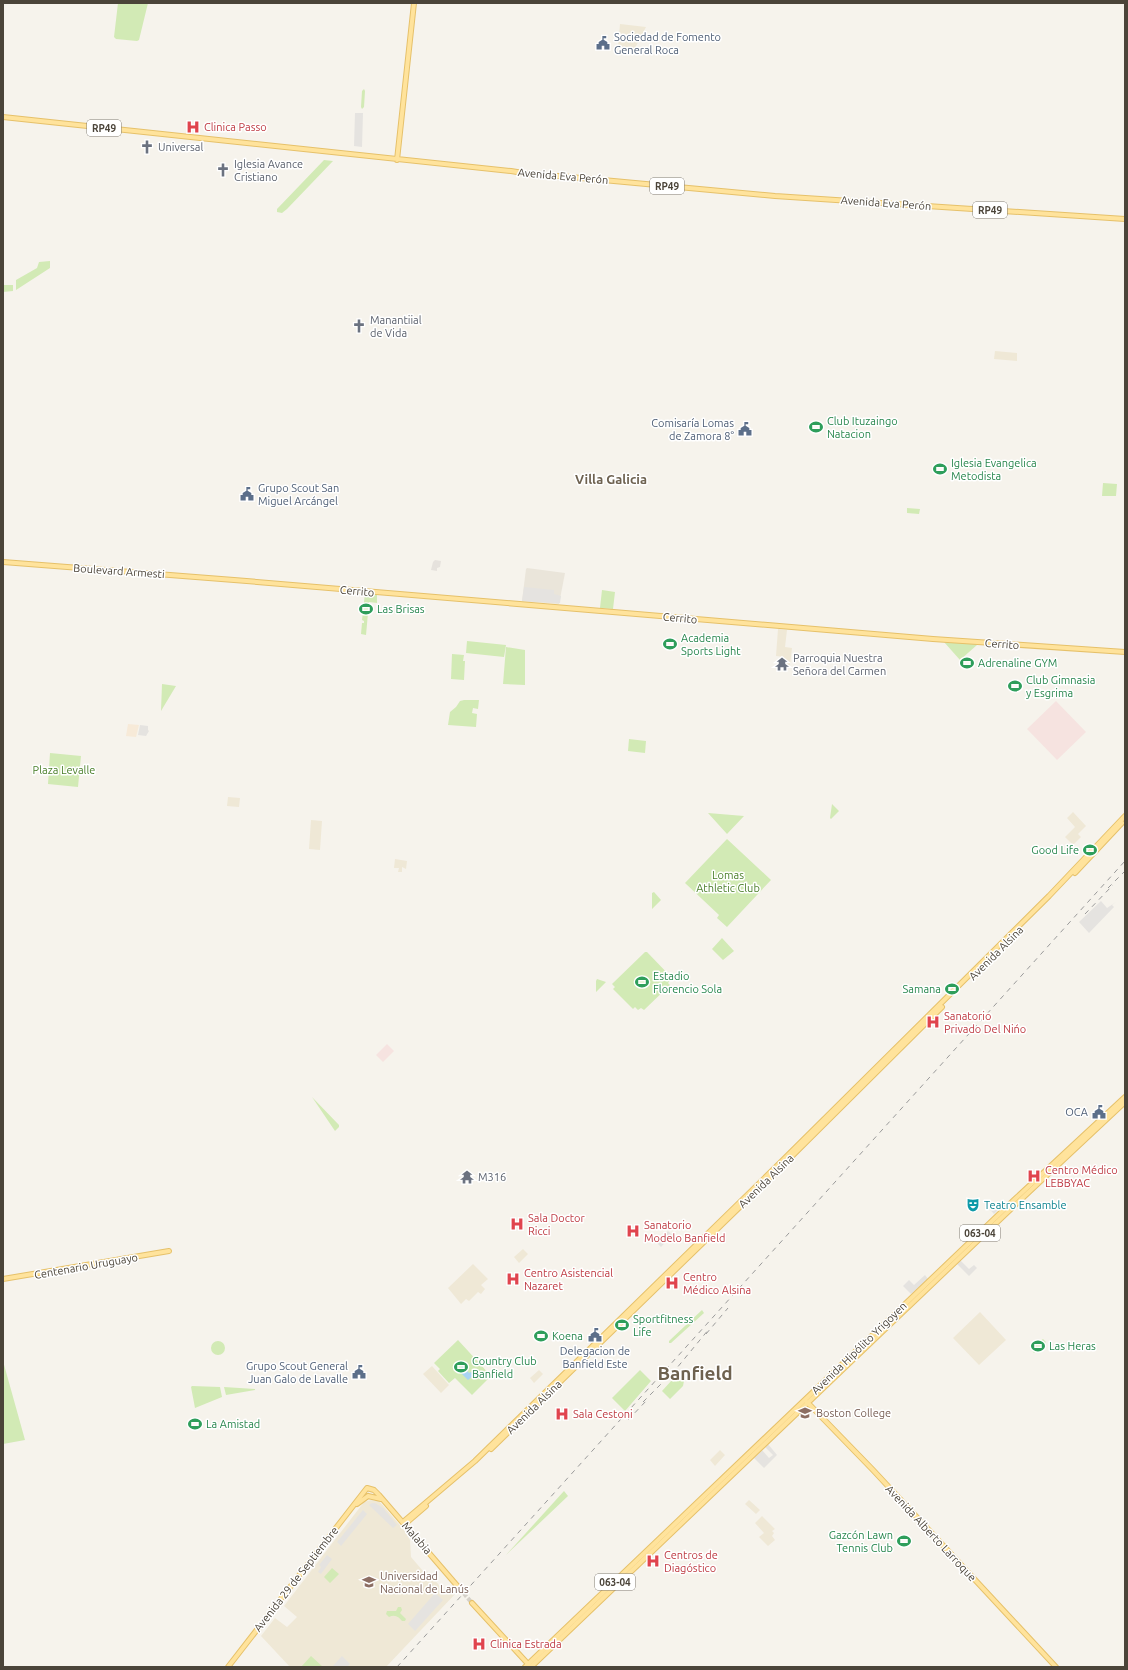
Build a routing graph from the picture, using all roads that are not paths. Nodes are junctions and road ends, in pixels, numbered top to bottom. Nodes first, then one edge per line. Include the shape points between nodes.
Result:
1 (414, 3) edge
2 (3, 117) edge
3 (397, 160) junction
4 (1125, 219) edge
5 (3, 562) edge
6 (234, 580) joint
7 (1125, 652) edge
8 (1125, 816) edge
9 (1125, 820) edge
10 (1117, 827) junction
11 (1125, 1097) edge
12 (1125, 1102) edge
13 (169, 1251) dead end
14 (3, 1280) edge
15 (806, 1401) junction
16 (371, 1489) junction
17 (364, 1492) junction
18 (368, 1496) junction
19 (383, 1500) junction
20 (404, 1523) junction
21 (460, 1589) tunnel mouth
22 (472, 1603) tunnel mouth
23 (529, 1666) edge
24 (228, 1667) edge
25 (231, 1667) edge
26 (1056, 1667) edge

1 - 3 main road
2 - 3 main road, Avenida Eva Perón / RP49
3 - 4 main road, Avenida Eva Perón / RP49 via 541,176 775,196
5 - 6 main road, Boulevard Armesti
6 - 7 main road, Cerrito via 933,639
8 - 10 main road
9 - 10 main road
10 - 20 main road, Avenida Alsina via 1085,864 751,1196 489,1451
11 - 15 main road, Avenida Hipólito Yrigoyen / 063-04 via 1014,1200
12 - 15 main road, Avenida Hipólito Yrigoyen / 063-04
13 - 14 main road, Centenario Uruguayo
15 - 23 main road, Avenida Hipólito Yrigoyen / 063-04
15 - 26 main road, Avenida Alberto Larroque
16 - 17 main road via 367,1488
16 - 18 main road via 372,1493
16 - 19 main road, Malabia
17 - 18 main road
17 - 24 main road, Avenida 29 de Septiembre
18 - 19 main road
18 - 25 main road, Avenida 29 de Septiembre via 355,1507
19 - 20 main road, Malabia
20 - 21 main road, Malabia
22 - 23 main road

